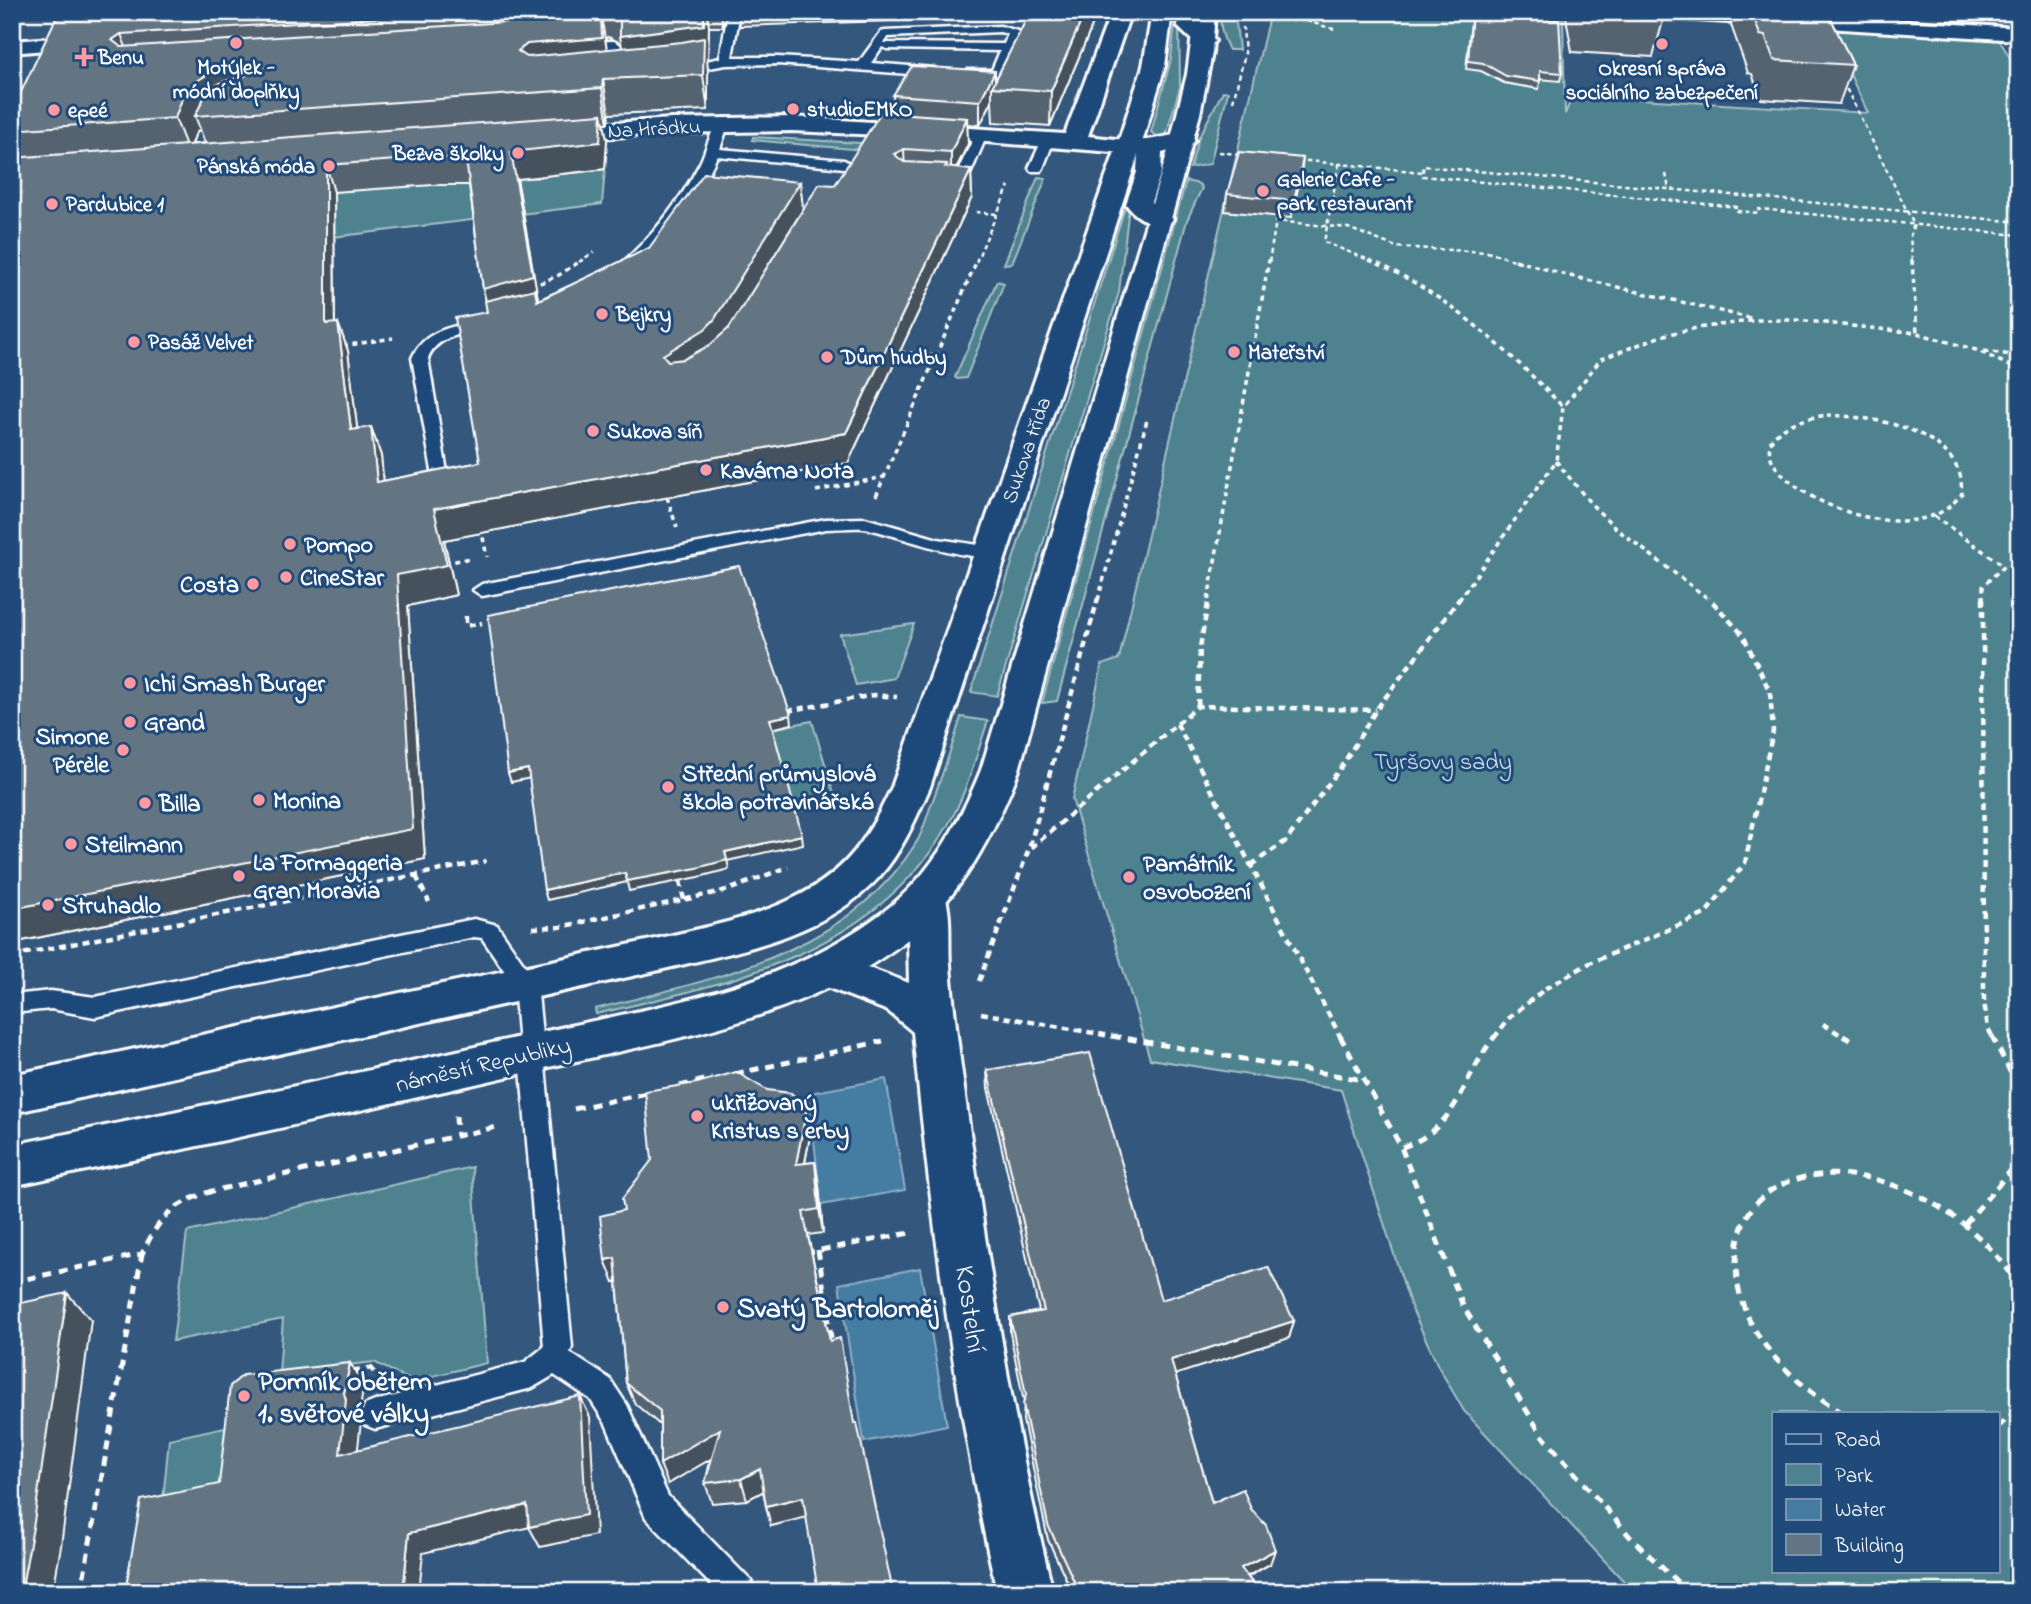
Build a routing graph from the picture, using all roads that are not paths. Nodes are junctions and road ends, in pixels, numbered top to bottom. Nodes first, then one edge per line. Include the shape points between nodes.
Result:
1 (734, 12) edge
2 (1121, 12) edge
3 (1162, 12) edge
4 (1186, 12) edge
5 (1205, 12) edge
6 (1664, 12) edge
7 (67, 20) edge
8 (2019, 34) edge
9 (115, 39) edge
10 (1204, 41) junction
11 (45, 45) junction
12 (572, 46) edge
13 (878, 46) junction
14 (12, 47) edge
15 (1008, 48) junction
16 (725, 61) junction
17 (704, 65) junction
18 (862, 67) junction
19 (664, 72) edge
20 (603, 76) edge
21 (701, 83) edge
22 (722, 125) junction
23 (981, 135) junction
24 (530, 136) edge
25 (1048, 140) junction
26 (1183, 140) junction
27 (1074, 142) junction
28 (1129, 146) junction
29 (713, 152) junction
30 (844, 164) dead end
31 (1036, 168) dead end
32 (939, 184) edge
33 (1160, 219) junction
34 (608, 281) edge
35 (503, 322) edge
36 (440, 478) edge
37 (992, 552) junction
38 (482, 590) road end
39 (927, 897) junction
40 (826, 969) junction
41 (525, 983) junction
42 (12, 1004) edge
43 (951, 1018) junction
44 (532, 1052) junction
45 (12, 1094) edge
46 (12, 1166) edge
47 (554, 1359) junction
48 (375, 1415) dead end
49 (740, 1592) edge
50 (1025, 1592) edge

1 - 16 lane
2 - 27 street
3 - 28 street, Sukova třída via 1154,66
4 - 10 street via 1188,27
5 - 10 street
6 - 8 street
7 - 11 street
9 - 11 street
10 - 26 street
11 - 14 street
12 - 20 lane via 617,46 623,74
13 - 15 lane
13 - 15 lane via 882,36 891,33 1000,29 1015,32
13 - 18 lane
15 - 18 lane via 994,74
16 - 17 lane
16 - 18 lane
17 - 19 lane
17 - 21 lane
22 - 23 street, Na Hrádku
22 - 24 street, Na Hrádku
22 - 29 lane
23 - 25 street, Na Hrádku
23 - 32 lane via 958,186
25 - 27 street, Na Hrádku
25 - 31 lane
26 - 28 street, Na Hrádku via 1161,146
26 - 33 street
27 - 28 street, Na Hrádku
28 - 33 street via 1145,148 1151,154 1138,204
28 - 37 street, Sukova třída
29 - 30 lane
29 - 34 lane via 700,185 637,257
33 - 39 street via 1000,771 977,827
35 - 36 lane via 441,335 421,352
37 - 38 lane via 936,544 865,523 826,523
37 - 41 street, Sukova třída via 903,810 859,875 821,903 769,925
39 - 40 street, náměstí Republiky via 891,929
39 - 43 street, Kostelní via 926,935
40 - 43 street
40 - 44 street, náměstí Republiky via 698,1014
41 - 42 lane via 489,931 474,928 96,1007 51,1000
41 - 44 lane
41 - 45 street
43 - 50 street, Kostelní via 977,1347
44 - 46 street, náměstí Republiky
44 - 47 lane via 559,1334
47 - 48 lane via 532,1374
47 - 49 lane via 600,1389 618,1416 657,1507

